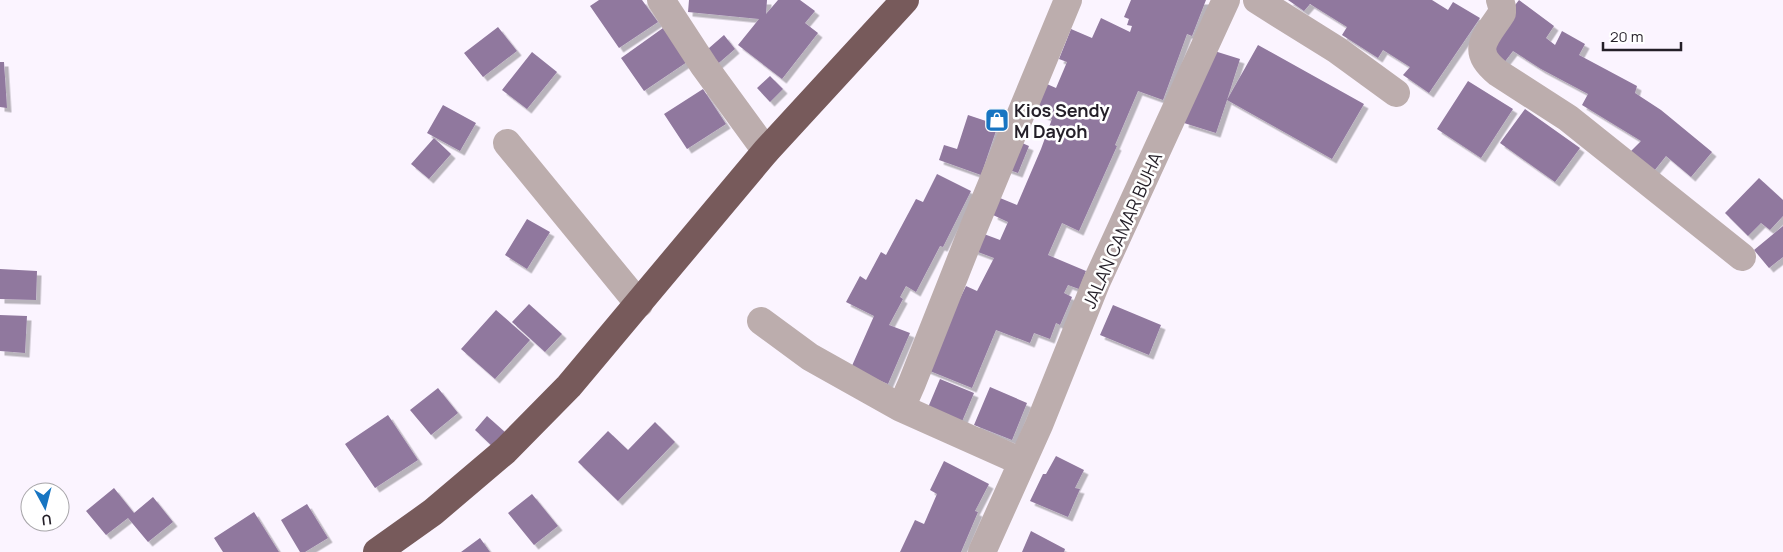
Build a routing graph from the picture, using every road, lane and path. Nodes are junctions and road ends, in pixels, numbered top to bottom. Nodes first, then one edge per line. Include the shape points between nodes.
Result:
1 (661, 0) edge
2 (905, 0) edge
3 (1068, 0) edge
4 (1226, 0) edge
5 (1257, 0) edge
6 (1500, 0) edge
7 (1396, 93) dead end
8 (507, 143) dead end
9 (766, 151) junction
10 (1742, 257) dead end
11 (639, 304) junction
12 (762, 320) dead end
13 (901, 408) junction
14 (1022, 462) junction
15 (377, 552) edge
16 (982, 552) edge

1 - 9 street
2 - 9 highway
3 - 13 street
4 - 14 street, JALAN CAMAR BUHA via 1096,283
5 - 7 street via 1337,50
6 - 10 street via 1502,13 1482,46 1488,66 1568,118
8 - 11 street
9 - 11 highway
11 - 15 highway via 569,386 505,451 433,512
12 - 13 street via 810,357
13 - 14 street
14 - 16 street, JALAN CAMAR BUHA

